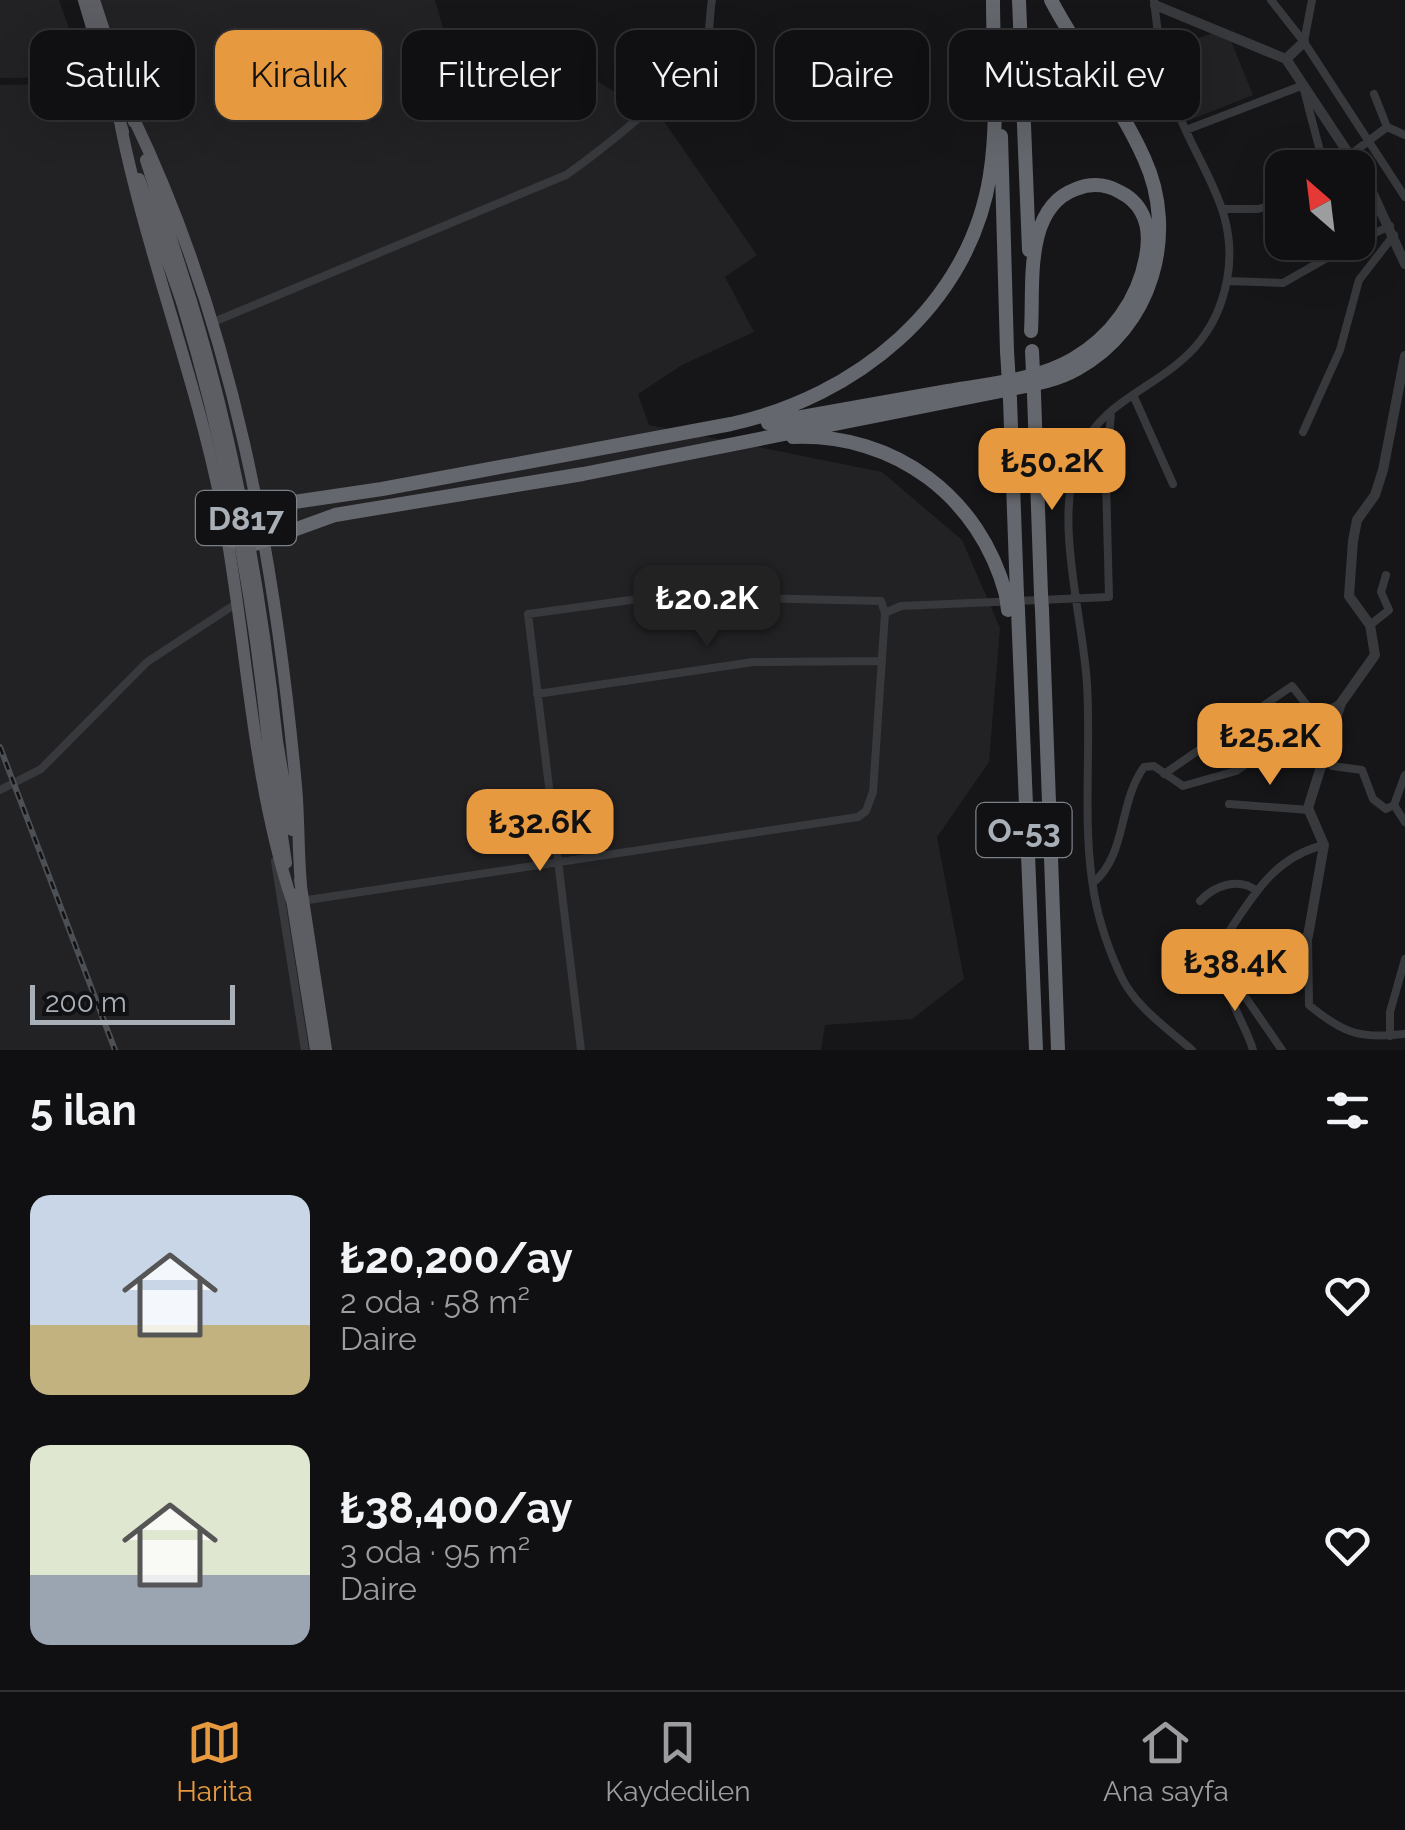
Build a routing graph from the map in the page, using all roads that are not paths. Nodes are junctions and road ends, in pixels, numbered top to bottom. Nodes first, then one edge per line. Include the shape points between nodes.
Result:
1 (84, 0) edge
2 (94, 0) edge
3 (712, 0) edge
4 (994, 0) edge
5 (1019, 0) edge
6 (1050, 0) edge
7 (1271, 0) edge
8 (1312, 0) edge
9 (1154, 2) edge
10 (104, 30) edge
11 (1304, 42) junction
12 (1286, 58) junction
13 (1302, 88) junction
14 (1374, 94) dead end
15 (133, 120) edge
16 (134, 120) edge
17 (121, 127) junction
18 (1387, 127) junction
19 (1186, 130) junction
20 (1405, 135) edge
21 (1368, 144) junction
22 (1320, 150) edge
23 (1351, 150) edge
24 (1358, 150) edge
25 (1405, 197) edge
26 (1375, 198) edge
27 (1265, 207) edge
28 (1225, 208) junction
29 (1392, 230) junction
30 (1375, 233) edge
31 (1318, 260) edge
32 (1405, 264) edge
33 (1227, 281) junction
34 (187, 302) junction
35 (211, 323) junction
36 (1032, 331) junction
37 (1404, 363) edge
38 (1134, 397) junction
39 (1111, 412) junction
40 (1302, 432) dead end
41 (703, 448) junction
42 (587, 449) junction
43 (1173, 484) dead end
44 (258, 500) junction
45 (221, 506) junction
46 (228, 540) junction
47 (266, 541) junction
48 (1386, 575) dead end
49 (1076, 598) junction
50 (1013, 602) junction
51 (236, 603) junction
52 (885, 613) junction
53 (1370, 625) junction
54 (882, 661) junction
55 (537, 694) junction
56 (1341, 703) junction
57 (272, 742) junction
58 (1326, 754) junction
59 (1164, 774) junction
60 (1405, 775) edge
61 (0, 790) edge
62 (1228, 804) dead end
63 (1394, 805) junction
64 (1309, 810) junction
65 (1405, 822) edge
66 (1324, 845) junction
67 (274, 846) junction
68 (557, 862) junction
69 (1092, 883) junction
70 (301, 884) junction
71 (1257, 891) junction
72 (297, 901) junction
73 (1200, 901) dead end
74 (1308, 936) junction
75 (1405, 959) edge
76 (1250, 960) junction
77 (1405, 1034) edge
78 (1390, 1036) junction
79 (306, 1050) edge
80 (316, 1050) edge
81 (326, 1050) edge
82 (581, 1050) edge
83 (1036, 1050) edge
84 (1058, 1050) edge
85 (1192, 1050) edge
86 (1253, 1050) edge
87 (1282, 1050) edge

1 - 17 highway, D817
2 - 10 highway, D817
3 - 35 street via 707,44 694,63 606,147 566,175
4 - 42 highway via 989,180 965,247 926,312 844,382 772,415
4 - 50 highway, O-53, bridge
5 - 36 highway, O-53
6 - 41 highway via 1129,127 1156,195 1156,266 1119,336 1054,380
7 - 11 street
8 - 11 street
9 - 12 street
9 - 19 street via 1168,87
11 - 12 street
11 - 21 street
12 - 13 street
13 - 19 street
13 - 22 street
13 - 23 street
14 - 18 street
15 - 34 highway, D817
16 - 35 highway via 164,182
17 - 34 highway, D817
17 - 45 highway
18 - 20 street
18 - 21 street
19 - 28 street
21 - 24 street
21 - 25 street
26 - 29 street
27 - 28 street
28 - 33 street
29 - 30 street
29 - 32 street
29 - 40 street via 1358,280 1340,350
31 - 33 street via 1283,283
33 - 38 street via 1206,334 1172,371
34 - 57 highway, D817, bridge via 239,528
35 - 44 highway
36 - 42 highway via 1038,234 1054,202 1092,185 1130,198 1148,232 1139,284 1111,329 1072,360 977,386
36 - 84 highway, O-53, bridge
37 - 53 street via 1383,470 1353,541 1349,596
38 - 39 street
38 - 43 street
39 - 49 street via 1091,432 1072,477
39 - 49 street via 1110,597
41 - 47 highway via 336,515
41 - 50 highway via 821,437 895,456 935,480 968,514
42 - 44 highway via 382,489 294,502
44 - 45 highway
44 - 47 highway
45 - 46 highway
46 - 47 highway
46 - 51 highway
47 - 70 highway
48 - 53 street via 1381,592 1389,610
49 - 52 street via 901,606
49 - 69 street via 1087,682
50 - 83 highway, O-53
51 - 61 street via 147,662 41,769
51 - 67 highway
52 - 54 street
52 - 55 street via 881,601 660,596 536,611 526,622
53 - 56 street via 1375,655
54 - 55 street via 753,662
54 - 68 street via 873,792 858,818
55 - 68 street
56 - 58 street
56 - 59 street via 1316,717 1292,686
57 - 70 highway, D817
57 - 72 highway, D817
58 - 59 street via 1279,741 1236,771 1203,783 1175,784
58 - 63 street via 1332,766 1362,770 1373,799 1386,809
58 - 64 street
59 - 69 street via 1154,766 1138,776 1114,857
60 - 63 street
62 - 64 street
63 - 65 street
64 - 66 street
66 - 71 street via 1298,851
66 - 74 street
67 - 72 highway
67 - 79 street
68 - 72 street
68 - 82 street
69 - 85 street via 1121,976 1135,998
70 - 72 highway, D817
71 - 73 street via 1232,884
71 - 76 street via 1228,933 1228,945
72 - 80 highway, D817
72 - 81 highway, D817
74 - 76 street
74 - 78 street via 1308,1005 1362,1038
75 - 78 street via 1392,999
76 - 86 street via 1231,982
76 - 87 street via 1244,996
77 - 78 street

